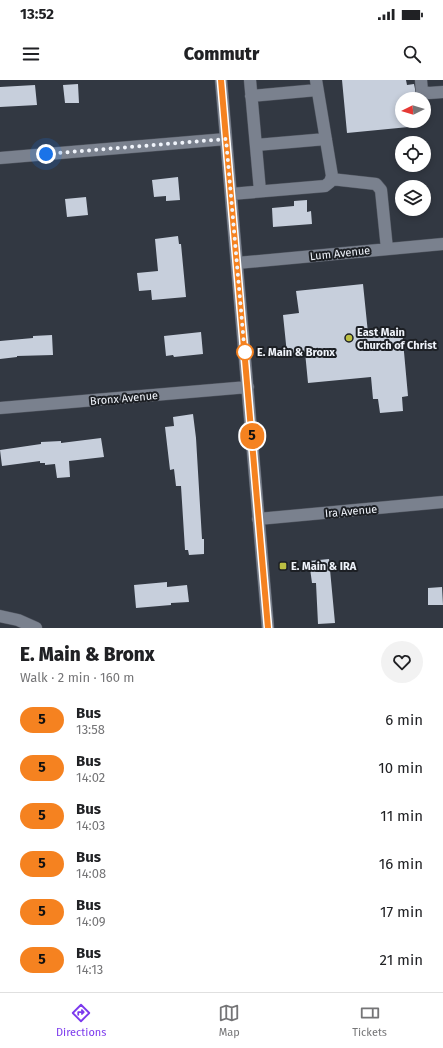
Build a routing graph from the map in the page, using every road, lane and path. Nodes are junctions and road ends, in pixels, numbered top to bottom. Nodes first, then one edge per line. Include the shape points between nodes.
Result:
1 (221, 80) edge
2 (250, 80) edge
3 (317, 85) edge
4 (422, 86) edge
5 (443, 92) edge
6 (252, 96) junction
7 (226, 139) junction
8 (326, 139) junction
9 (256, 145) junction
10 (0, 158) edge
11 (331, 179) junction
12 (260, 191) junction
13 (231, 194) junction
14 (443, 244) edge
15 (387, 249) junction
16 (237, 264) junction
17 (248, 387) junction
18 (0, 408) edge
19 (443, 502) edge
20 (258, 519) junction
21 (0, 616) edge
22 (36, 628) edge
23 (268, 628) edge

1 - 7 street
2 - 6 street
3 - 6 street
3 - 8 street
4 - 5 street via 429,93
6 - 9 street
7 - 10 street
7 - 13 street
8 - 9 street
8 - 11 street
9 - 12 street
11 - 12 street via 325,186
11 - 15 street via 379,186
12 - 13 street
13 - 16 street
14 - 15 street, Lum Avenue
15 - 16 street, Lum Avenue
16 - 17 street
17 - 18 street, Bronx Avenue
17 - 20 street
19 - 20 street, Ira Avenue
20 - 23 street
21 - 22 street

